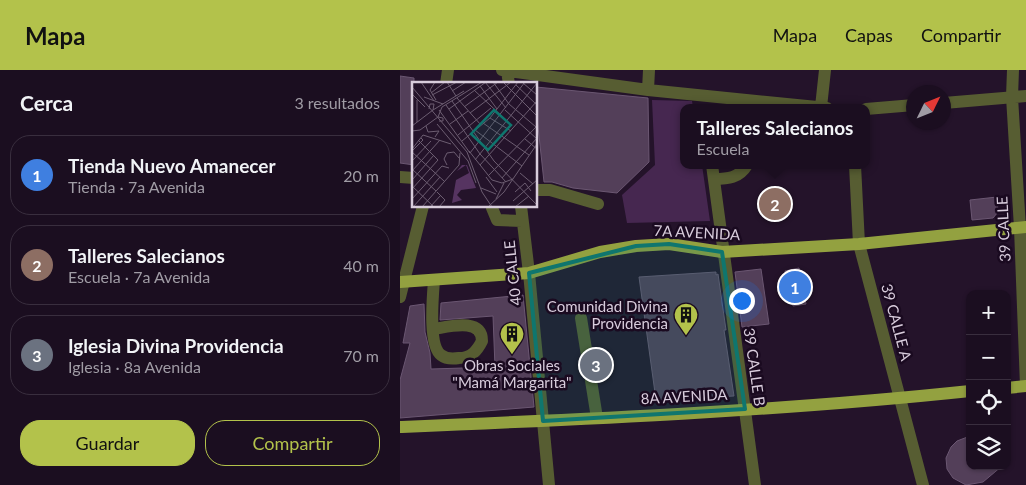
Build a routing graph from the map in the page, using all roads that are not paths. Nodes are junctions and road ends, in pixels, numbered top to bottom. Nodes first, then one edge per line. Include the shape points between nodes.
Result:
1 (502, 70) edge
2 (649, 70) edge
3 (825, 70) edge
4 (1013, 70) edge
5 (507, 71) edge
6 (648, 90) junction
7 (1026, 96) edge
8 (1012, 97) junction
9 (704, 102) edge
10 (951, 102) edge
11 (752, 104) edge
12 (824, 104) edge
13 (906, 106) edge
14 (870, 109) edge
15 (713, 169) edge
16 (744, 169) edge
17 (855, 169) edge
18 (714, 179) junction
19 (538, 190) edge
20 (598, 204) dead end
21 (422, 208) edge
22 (492, 208) dead end
23 (520, 208) edge
24 (522, 221) junction
25 (1023, 228) edge
26 (859, 244) junction
27 (722, 252) junction
28 (529, 273) junction
29 (434, 280) junction
30 (402, 282) edge
31 (400, 298) edge
32 (581, 318) dead end
33 (433, 329) dead end
34 (1026, 386) edge
35 (1011, 388) edge
36 (966, 392) edge
37 (900, 398) junction
38 (745, 409) junction
39 (598, 418) junction
40 (543, 421) junction
41 (400, 427) edge
42 (549, 485) edge
43 (755, 485) edge
44 (923, 485) edge

1 - 5 street
2 - 6 street
3 - 12 street
4 - 8 street, 39 CALLE
5 - 6 street
6 - 9 street
7 - 8 street
8 - 10 street
8 - 25 street, 39 CALLE
9 - 11 street
13 - 14 street
15 - 18 street, 39 CALLE B
16 - 18 street via 738,176
17 - 26 street, 39 CALLE A
18 - 27 street, 39 CALLE B
19 - 20 street via 550,190
21 - 30 street
22 - 24 street via 497,220
23 - 24 street, 40 CALLE
24 - 28 street, 40 CALLE
25 - 26 main road, 7A AVENIDA
25 - 34 street, 39 CALLE
26 - 27 main road, 7A AVENIDA
26 - 37 street, 39 CALLE A
27 - 28 main road, 7A AVENIDA via 670,244 636,246 600,252
27 - 38 street, 39 CALLE B
28 - 29 main road, 7A AVENIDA
28 - 40 street, 40 CALLE
29 - 30 main road, 7A AVENIDA
29 - 33 street
30 - 31 street
32 - 39 street
34 - 35 main road
36 - 37 main road, 8A AVENIDA
37 - 38 main road, 8A AVENIDA
37 - 44 street, 39 CALLE A
38 - 39 main road, 8A AVENIDA
38 - 43 street, 39 CALLE B
39 - 40 main road, 8A AVENIDA
40 - 41 main road, 8A AVENIDA
40 - 42 street, 40 CALLE

